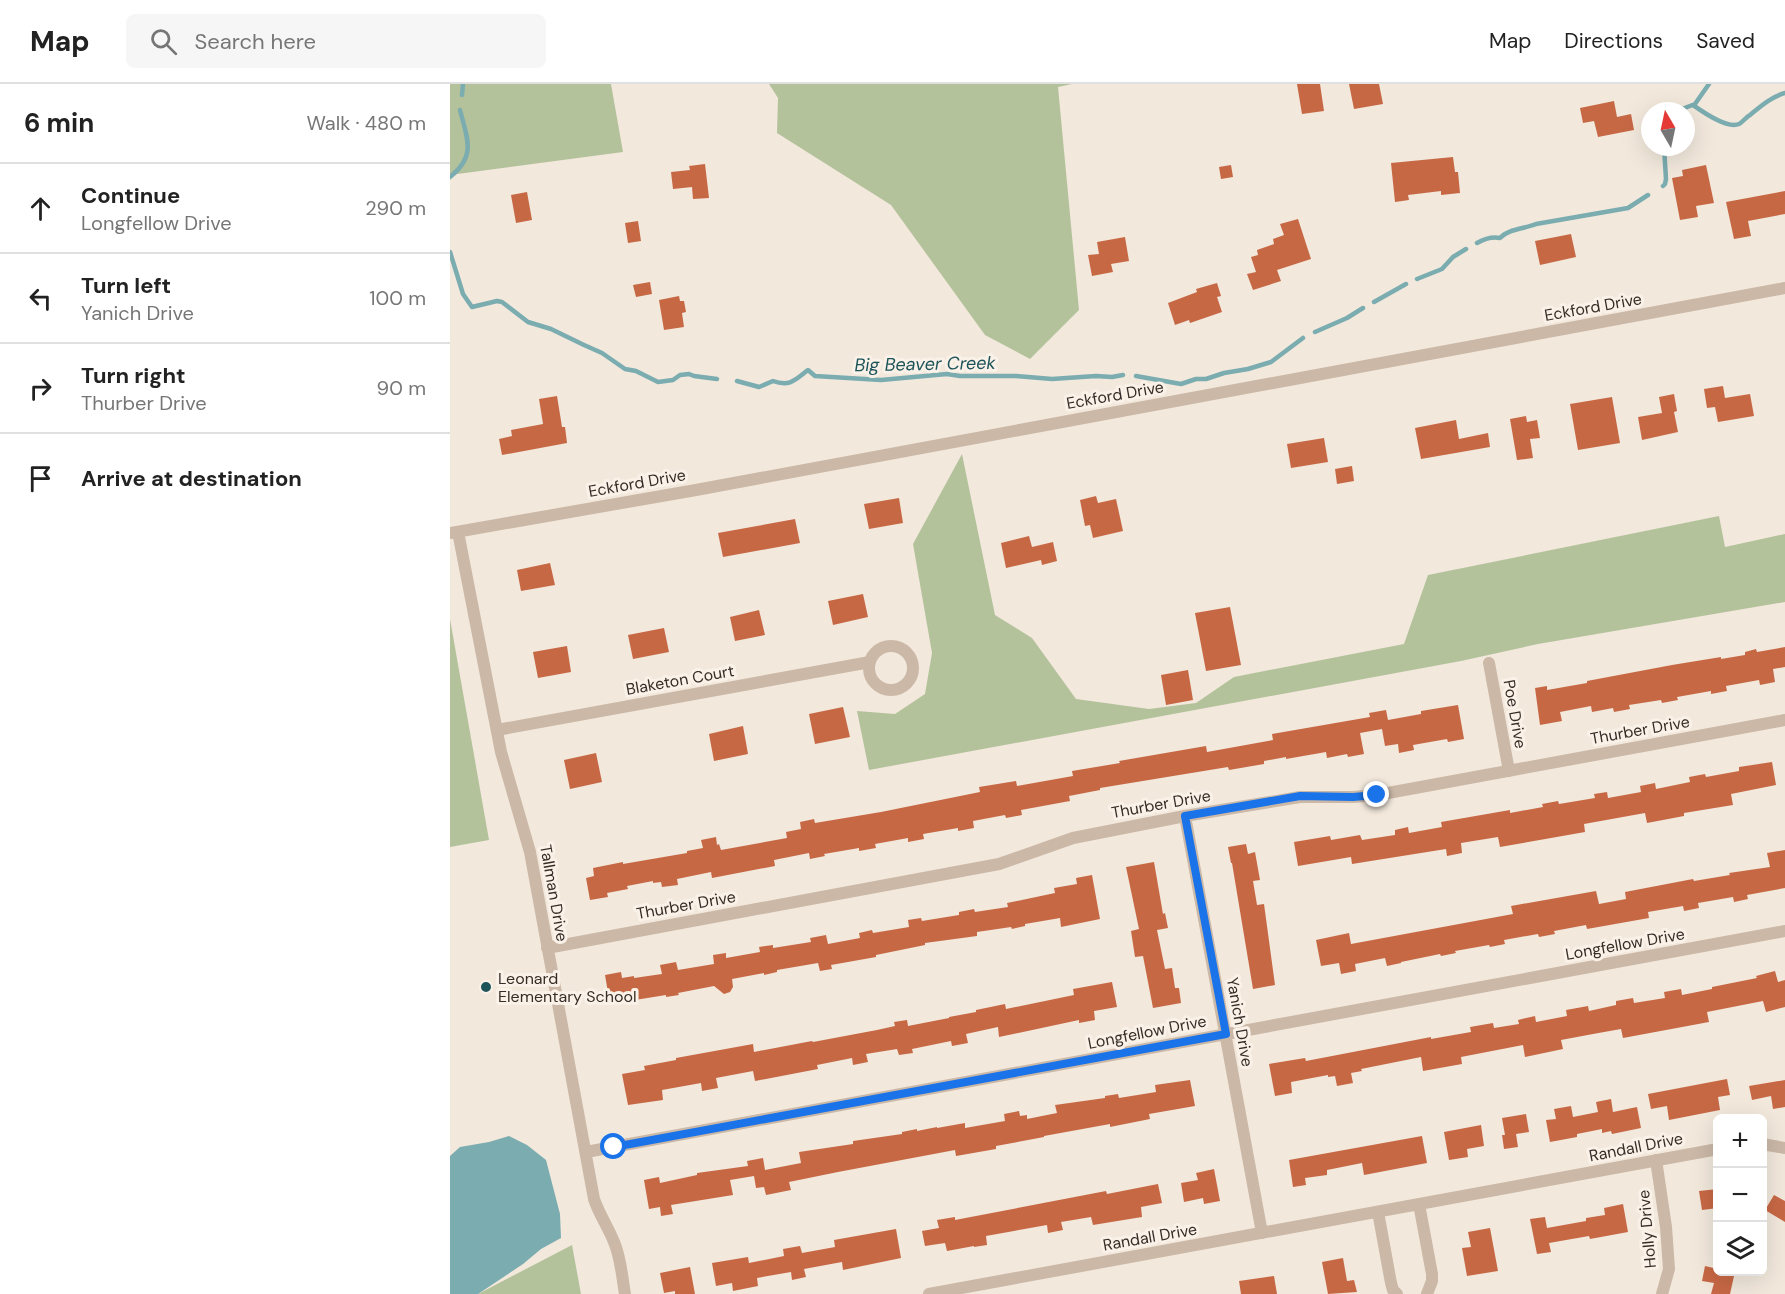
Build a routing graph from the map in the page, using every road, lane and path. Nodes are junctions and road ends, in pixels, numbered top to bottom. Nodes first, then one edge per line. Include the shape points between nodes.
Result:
1 (1785, 288) edge
2 (454, 532) edge
3 (870, 662) dead end
4 (1489, 663) dead end
5 (1785, 720) edge
6 (497, 730) junction
7 (1509, 771) junction
8 (1185, 816) junction
9 (1785, 931) edge
10 (547, 948) junction
11 (1226, 1034) junction
12 (1767, 1145) edge
13 (1785, 1148) edge
14 (1713, 1150) edge
15 (586, 1152) junction
16 (1656, 1160) junction
17 (1419, 1204) junction
18 (1378, 1212) junction
19 (1262, 1233) junction
20 (625, 1294) edge
21 (929, 1294) edge
22 (1396, 1294) edge
23 (1427, 1294) edge
24 (1662, 1294) edge

1 - 2 street, Eckford Drive
2 - 6 street, Tallman Drive
3 - 6 street, Blaketon Court
4 - 7 street, Poe Drive
5 - 7 street, Thurber Drive
6 - 10 street, Tallman Drive via 530,852
7 - 8 street, Thurber Drive via 1377,795 1300,796
8 - 10 street, Thurber Drive via 1073,838 999,864
8 - 11 street, Yanich Drive
9 - 11 street, Longfellow Drive
10 - 15 street, Tallman Drive
11 - 15 street, Longfellow Drive
11 - 19 street, Yanich Drive
12 - 13 street
14 - 16 street, Randall Drive
15 - 20 street, Tallman Drive via 597,1208 618,1252
16 - 17 street, Randall Drive
16 - 24 street, Holly Drive via 1669,1269
17 - 18 street, Randall Drive
17 - 23 street via 1432,1274
18 - 19 street, Randall Drive
18 - 22 street via 1390,1283
19 - 21 street, Randall Drive

